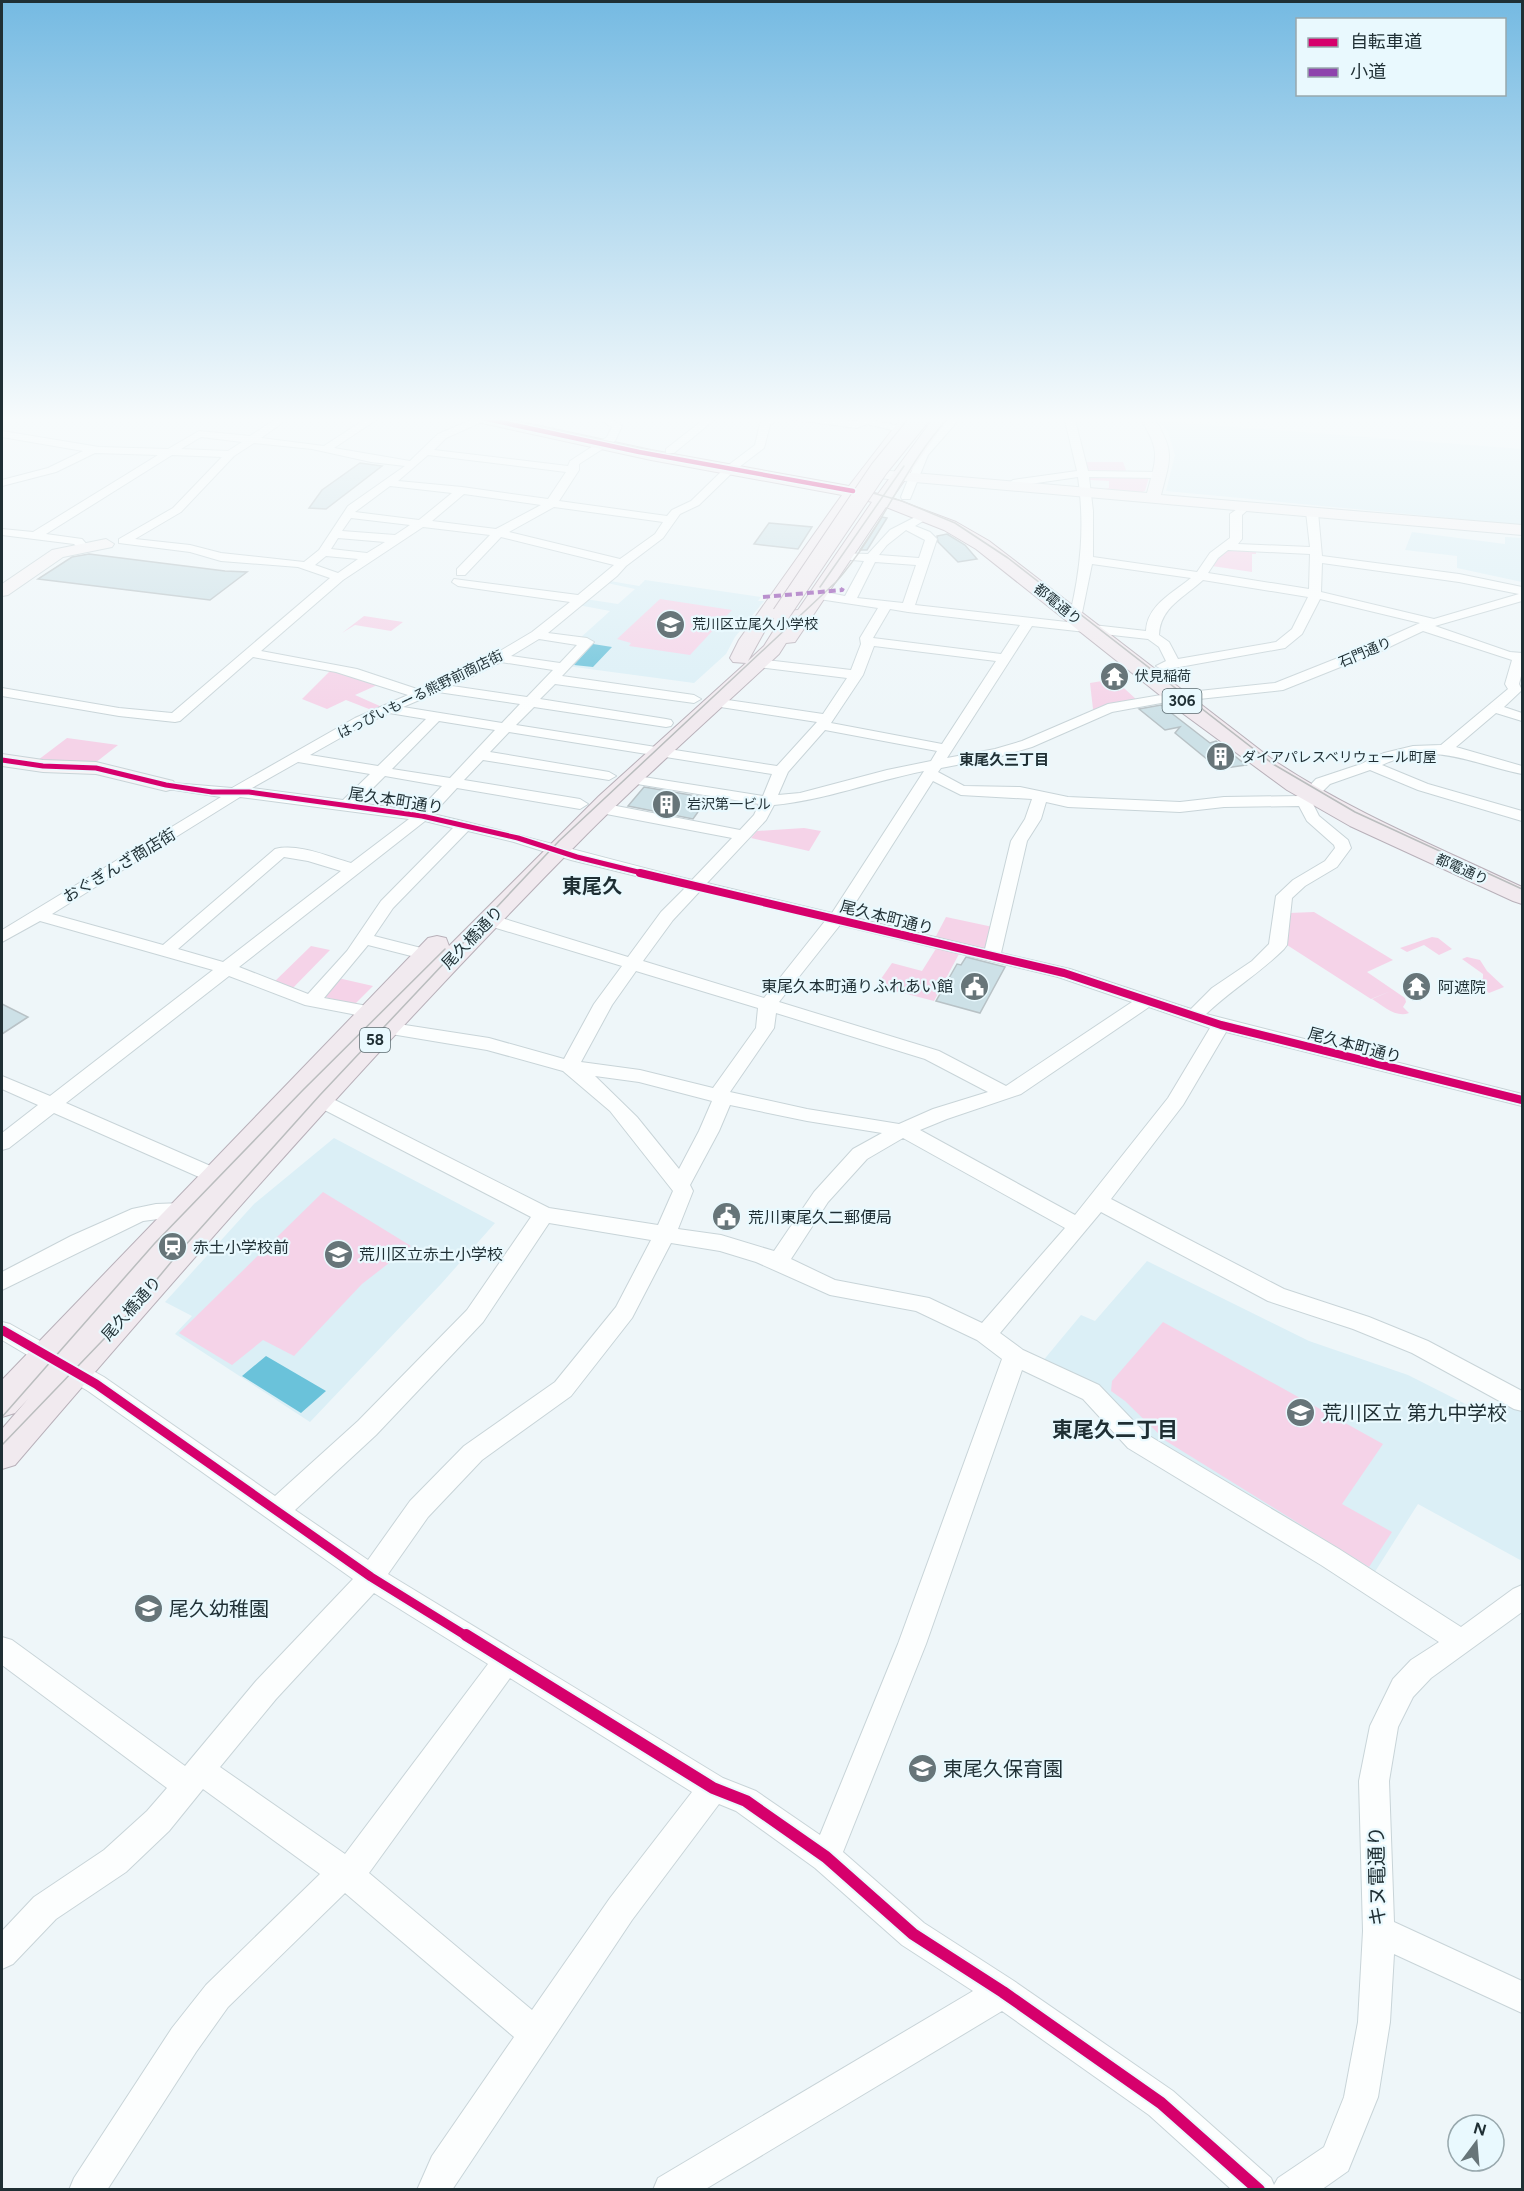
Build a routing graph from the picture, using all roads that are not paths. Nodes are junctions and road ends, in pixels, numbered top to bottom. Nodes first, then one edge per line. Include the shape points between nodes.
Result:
1 (63, 518) edge
2 (163, 518) edge
3 (345, 518) edge
4 (378, 518) edge
5 (428, 518) edge
6 (525, 518) edge
7 (657, 518) edge
8 (834, 518) edge
9 (848, 518) edge
10 (855, 518) edge
11 (872, 518) edge
12 (921, 518) edge
13 (933, 518) edge
14 (961, 518) edge
15 (1086, 518) edge
16 (1236, 518) edge
17 (1313, 518) edge
18 (1385, 518) edge
19 (669, 520) joint
20 (418, 524) junction
21 (905, 526) junction
22 (1522, 530) edge
23 (2, 532) edge
24 (498, 533) junction
25 (336, 534) junction
26 (35, 536) junction
27 (396, 539) junction
28 (124, 541) junction
29 (106, 544) joint
30 (83, 547) junction
31 (1229, 547) junction
32 (323, 552) junction
33 (1316, 555) junction
34 (844, 556) junction
35 (368, 557) junction
36 (872, 558) junction
37 (1087, 560) junction
38 (924, 562) junction
39 (622, 563) junction
40 (307, 566) junction
41 (339, 577) junction
42 (1200, 577) junction
43 (2, 591) edge
44 (1522, 591) edge
45 (819, 595) junction
46 (1315, 596) junction
47 (1522, 597) edge
48 (579, 599) junction
49 (850, 599) junction
50 (886, 606) junction
51 (908, 608) junction
52 (787, 614) junction
53 (1081, 616) junction
54 (1028, 622) junction
55 (1427, 624) junction
56 (1119, 633) junction
57 (537, 634) junction
58 (1152, 636) junction
59 (867, 641) junction
60 (251, 653) junction
61 (757, 657) junction
62 (1520, 657) edge
63 (498, 658) junction
64 (1005, 658) junction
65 (1168, 665) junction
66 (563, 668) junction
67 (856, 675) junction
68 (552, 679) junction
69 (435, 687) junction
70 (2, 692) edge
71 (419, 694) junction
72 (1205, 696) junction
73 (1176, 698) junction
74 (704, 700) junction
75 (530, 702) junction
76 (1494, 708) junction
77 (387, 709) junction
78 (436, 717) junction
79 (1522, 717) edge
80 (824, 722) junction
81 (666, 723) junction
82 (506, 728) junction
83 (947, 749) junction
84 (1446, 749) junction
85 (650, 750) junction
86 (480, 755) junction
87 (295, 757) junction
88 (2, 760) edge
89 (1370, 765) junction
90 (934, 769) junction
91 (1522, 770) edge
92 (782, 771) junction
93 (380, 772) junction
94 (620, 778) junction
95 (453, 783) junction
96 (166, 785) joint
97 (1315, 790) junction
98 (237, 793) junction
99 (1041, 795) junction
100 (767, 801) junction
101 (346, 806) junction
102 (590, 806) junction
103 (422, 816) junction
104 (1522, 816) edge
105 (464, 826) junction
106 (744, 836) junction
107 (547, 848) junction
108 (353, 869) junction
109 (1522, 878) edge
110 (696, 887) junction
111 (1522, 896) edge
112 (2, 917) edge
113 (837, 918) junction
114 (32, 919) junction
115 (489, 920) junction
116 (2, 938) edge
117 (364, 939) junction
118 (166, 951) junction
119 (427, 955) junction
120 (992, 956) junction
121 (634, 963) junction
122 (225, 968) junction
123 (1147, 1000) junction
124 (311, 1001) junction
125 (768, 1004) junction
126 (1194, 1016) junction
127 (377, 1021) junction
128 (1221, 1026) junction
129 (569, 1068) junction
130 (2, 1082) edge
131 (1005, 1093) junction
132 (721, 1096) junction
133 (320, 1100) junction
134 (1522, 1100) edge
135 (51, 1104) junction
136 (903, 1131) junction
137 (2, 1143) edge
138 (214, 1176) junction
139 (680, 1185) junction
140 (1097, 1201) junction
141 (182, 1210) junction
142 (544, 1215) junction
143 (1078, 1226) junction
144 (665, 1234) junction
145 (778, 1262) junction
146 (2, 1282) edge
147 (2, 1330) edge
148 (985, 1334) junction
149 (45, 1356) junction
150 (1015, 1356) junction
151 (74, 1371) junction
152 (1522, 1402) edge
153 (2, 1403) edge
154 (2, 1454) edge
155 (276, 1510) junction
156 (371, 1577) junction
157 (1522, 1597) edge
158 (1462, 1642) junction
159 (2, 1649) edge
160 (507, 1660) junction
161 (194, 1778) junction
162 (713, 1788) junction
163 (826, 1857) junction
164 (346, 1874) junction
165 (1379, 1931) junction
166 (2, 1953) edge
167 (1003, 1992) junction
168 (1522, 1997) edge
169 (535, 2034) junction
170 (86, 2190) edge
171 (434, 2190) edge
172 (670, 2190) edge
173 (1259, 2190) edge
174 (1290, 2190) edge

1 - 26 street
2 - 28 street
3 - 25 street
4 - 20 street
5 - 20 street
6 - 24 street
7 - 19 street
8 - 61 main road via 749,637
9 - 52 main road, 尾久橋通り / 58, bridge
10 - 52 main road, 尾久橋通り / 58
11 - 34 main road
12 - 21 street
13 - 53 main road, 都電通り / 306 via 963,533
14 - 53 main road, 都電通り / 306 via 985,531
15 - 37 street
16 - 31 street via 1236,539
17 - 33 street
18 - 22 street
19 - 39 street, はっぴいもーる熊野前商店街 via 659,536
20 - 24 street
20 - 27 street
21 - 36 street via 891,534
21 - 38 street via 931,539
23 - 26 street
24 - 39 street
24 - 48 street via 459,577
25 - 27 street
25 - 32 street
26 - 30 street via 78,541
27 - 35 street
28 - 29 street
28 - 40 street
29 - 30 street
30 - 43 street via 58,553
31 - 33 street
31 - 42 street via 1216,553
32 - 35 street
32 - 40 street
33 - 44 street
33 - 46 street
34 - 36 street
34 - 45 main road
35 - 41 street
36 - 38 street
36 - 49 street
37 - 42 street
37 - 53 street
38 - 51 street
39 - 48 street, はっぴいもーる熊野前商店街
40 - 41 street
41 - 60 street
42 - 46 street
42 - 58 street via 1176,593 1155,618
45 - 49 street
45 - 61 main road via 785,642
46 - 55 street via 1391,609
46 - 65 street via 1298,631 1280,645
47 - 55 street, 石門通り
48 - 57 street, はっぴいもーる熊野前商店街
49 - 50 street
50 - 51 street
50 - 59 street
51 - 54 street
52 - 61 main road, 尾久橋通り / 58
52 - 61 main road, 尾久橋通り / 58
53 - 54 street
53 - 56 main road, 都電通り / 306
53 - 56 street
53 - 73 main road, 都電通り / 306
54 - 64 street
55 - 62 street
55 - 72 street, 石門通り via 1278,687
56 - 58 street
56 - 65 main road, 都電通り / 306
57 - 63 street, はっぴいもーる熊野前商店街
57 - 66 street via 586,642
58 - 65 street via 1164,645
59 - 64 street
59 - 67 street
60 - 70 street via 175,718
60 - 71 street via 334,666
61 - 67 street
61 - 74 main road, 尾久橋通り / 58
62 - 76 street via 1512,684 1515,690
63 - 66 street
63 - 69 street, はっぴいもーる熊野前商店街
64 - 83 street
65 - 72 main road, 都電通り / 306
66 - 68 street
67 - 80 street
68 - 74 street
68 - 75 street
69 - 71 street, はっぴいもーる熊野前商店街
69 - 75 street
71 - 77 street, はっぴいもーる熊野前商店街
72 - 73 street, 石門通り
72 - 97 main road, 都電通り / 306 via 1283,757
73 - 90 street, 石門通り via 1108,708 1027,744
73 - 97 main road, 都電通り / 306 via 1266,765
74 - 80 street
74 - 81 main road, 尾久橋通り / 58
74 - 85 main road, 尾久橋通り / 58
75 - 81 street
75 - 82 street
76 - 79 street
76 - 84 street
77 - 78 street
77 - 87 street, はっぴいもーる熊野前商店街
78 - 82 street
78 - 93 street
80 - 83 street
80 - 92 street
81 - 85 main road, 尾久橋通り / 58
82 - 85 street
82 - 86 street
83 - 90 street
84 - 89 street via 1413,750
84 - 91 street
85 - 92 street
85 - 94 main road, 尾久橋通り / 58
86 - 94 street, 石門通り
86 - 95 street
87 - 93 street
87 - 98 street, はっぴいもーる熊野前商店街
88 - 96 street via 96,768
89 - 97 street
89 - 104 street via 1423,787
90 - 99 street via 961,790
90 - 100 street, 石門通り via 887,774 801,798
90 - 113 street
92 - 100 street
93 - 95 street
93 - 101 street
94 - 100 street, 石門通り
94 - 102 main road, 尾久橋通り / 58
95 - 102 street
95 - 103 street
96 - 98 street, 尾久本町通り
97 - 99 street via 1180,807 1068,802
97 - 109 main road, 都電通り / 306 via 1389,818
97 - 111 main road, 都電通り / 306 via 1408,844
97 - 126 street via 1312,818 1343,848 1331,864 1284,896 1278,945
98 - 101 street, 尾久本町通り
98 - 114 street, おぐぎんざ商店街
99 - 120 street via 1033,819 1019,841
100 - 106 street via 761,817
101 - 103 street, 尾久本町通り
102 - 106 street
102 - 107 main road, 尾久橋通り / 58
103 - 105 street, 尾久本町通り
103 - 108 street
105 - 107 street, 尾久本町通り
105 - 117 street via 387,905
106 - 110 street
107 - 110 street, 尾久本町通り
107 - 115 main road, 尾久橋通り / 58
107 - 119 main road, 尾久橋通り / 58
108 - 118 street via 281,852
108 - 122 street
110 - 113 street, 尾久本町通り
110 - 121 street via 667,916
112 - 114 street
113 - 120 street, 尾久本町通り
113 - 125 street
114 - 116 street, おぐぎんざ商店街
114 - 118 street
115 - 121 street
115 - 127 main road, 尾久橋通り / 58
117 - 119 street
117 - 124 street
118 - 122 street
119 - 127 main road, 尾久橋通り / 58
120 - 123 street, 尾久本町通り via 1064,973
121 - 125 street
121 - 129 street via 603,1004
122 - 124 street
122 - 135 street
123 - 126 street, 尾久本町通り
123 - 131 street via 1056,1064
124 - 127 street via 356,1009
125 - 131 street via 932,1055
125 - 132 street via 765,1028
126 - 128 street, 尾久本町通り
127 - 129 street via 489,1044
127 - 133 main road, 尾久橋通り / 58
127 - 138 main road, 尾久橋通り / 58
128 - 134 street, 尾久本町通り
128 - 140 street via 1176,1101
129 - 132 street via 640,1076
129 - 139 street via 590,1080 614,1102
130 - 135 street
131 - 136 street via 940,1114
132 - 136 street
132 - 139 street via 709,1131
133 - 142 street
133 - 151 main road, 尾久橋通り / 58
135 - 137 street
135 - 138 street
136 - 143 street
136 - 145 street via 852,1163 821,1197
138 - 141 main road, 尾久橋通り / 58
139 - 144 street via 683,1191
140 - 143 street
140 - 152 street via 1276,1295 1420,1347
141 - 146 street via 139,1214
141 - 149 main road, 尾久橋通り / 58
142 - 144 street
142 - 155 street via 475,1316 367,1428
143 - 148 street
144 - 145 street via 721,1242
144 - 156 street via 624,1312 563,1389 473,1454 419,1509
145 - 148 street via 830,1287 921,1304
147 - 149 street
148 - 150 street
149 - 151 street
149 - 153 main road, 尾久橋通り / 58
150 - 158 street via 1091,1392 1137,1441
150 - 163 street via 912,1644
151 - 154 main road, 尾久橋通り / 58
151 - 155 street
155 - 156 street
156 - 160 street
156 - 161 street via 266,1690
157 - 158 street, キヌ電通り
158 - 165 street, キヌ電通り via 1421,1669 1403,1688 1384,1726 1374,1781
159 - 161 street
160 - 162 street
160 - 164 street
161 - 164 street
161 - 166 street via 132,1845 45,1908
162 - 163 street via 746,1801
162 - 169 street via 621,1909
163 - 167 street via 913,1934
164 - 169 street
164 - 170 street via 217,1996
165 - 168 street
165 - 174 street, キヌ電通り via 1374,2022 1361,2097 1336,2159
167 - 172 street
167 - 173 street via 1161,2103
169 - 171 street via 444,2168

